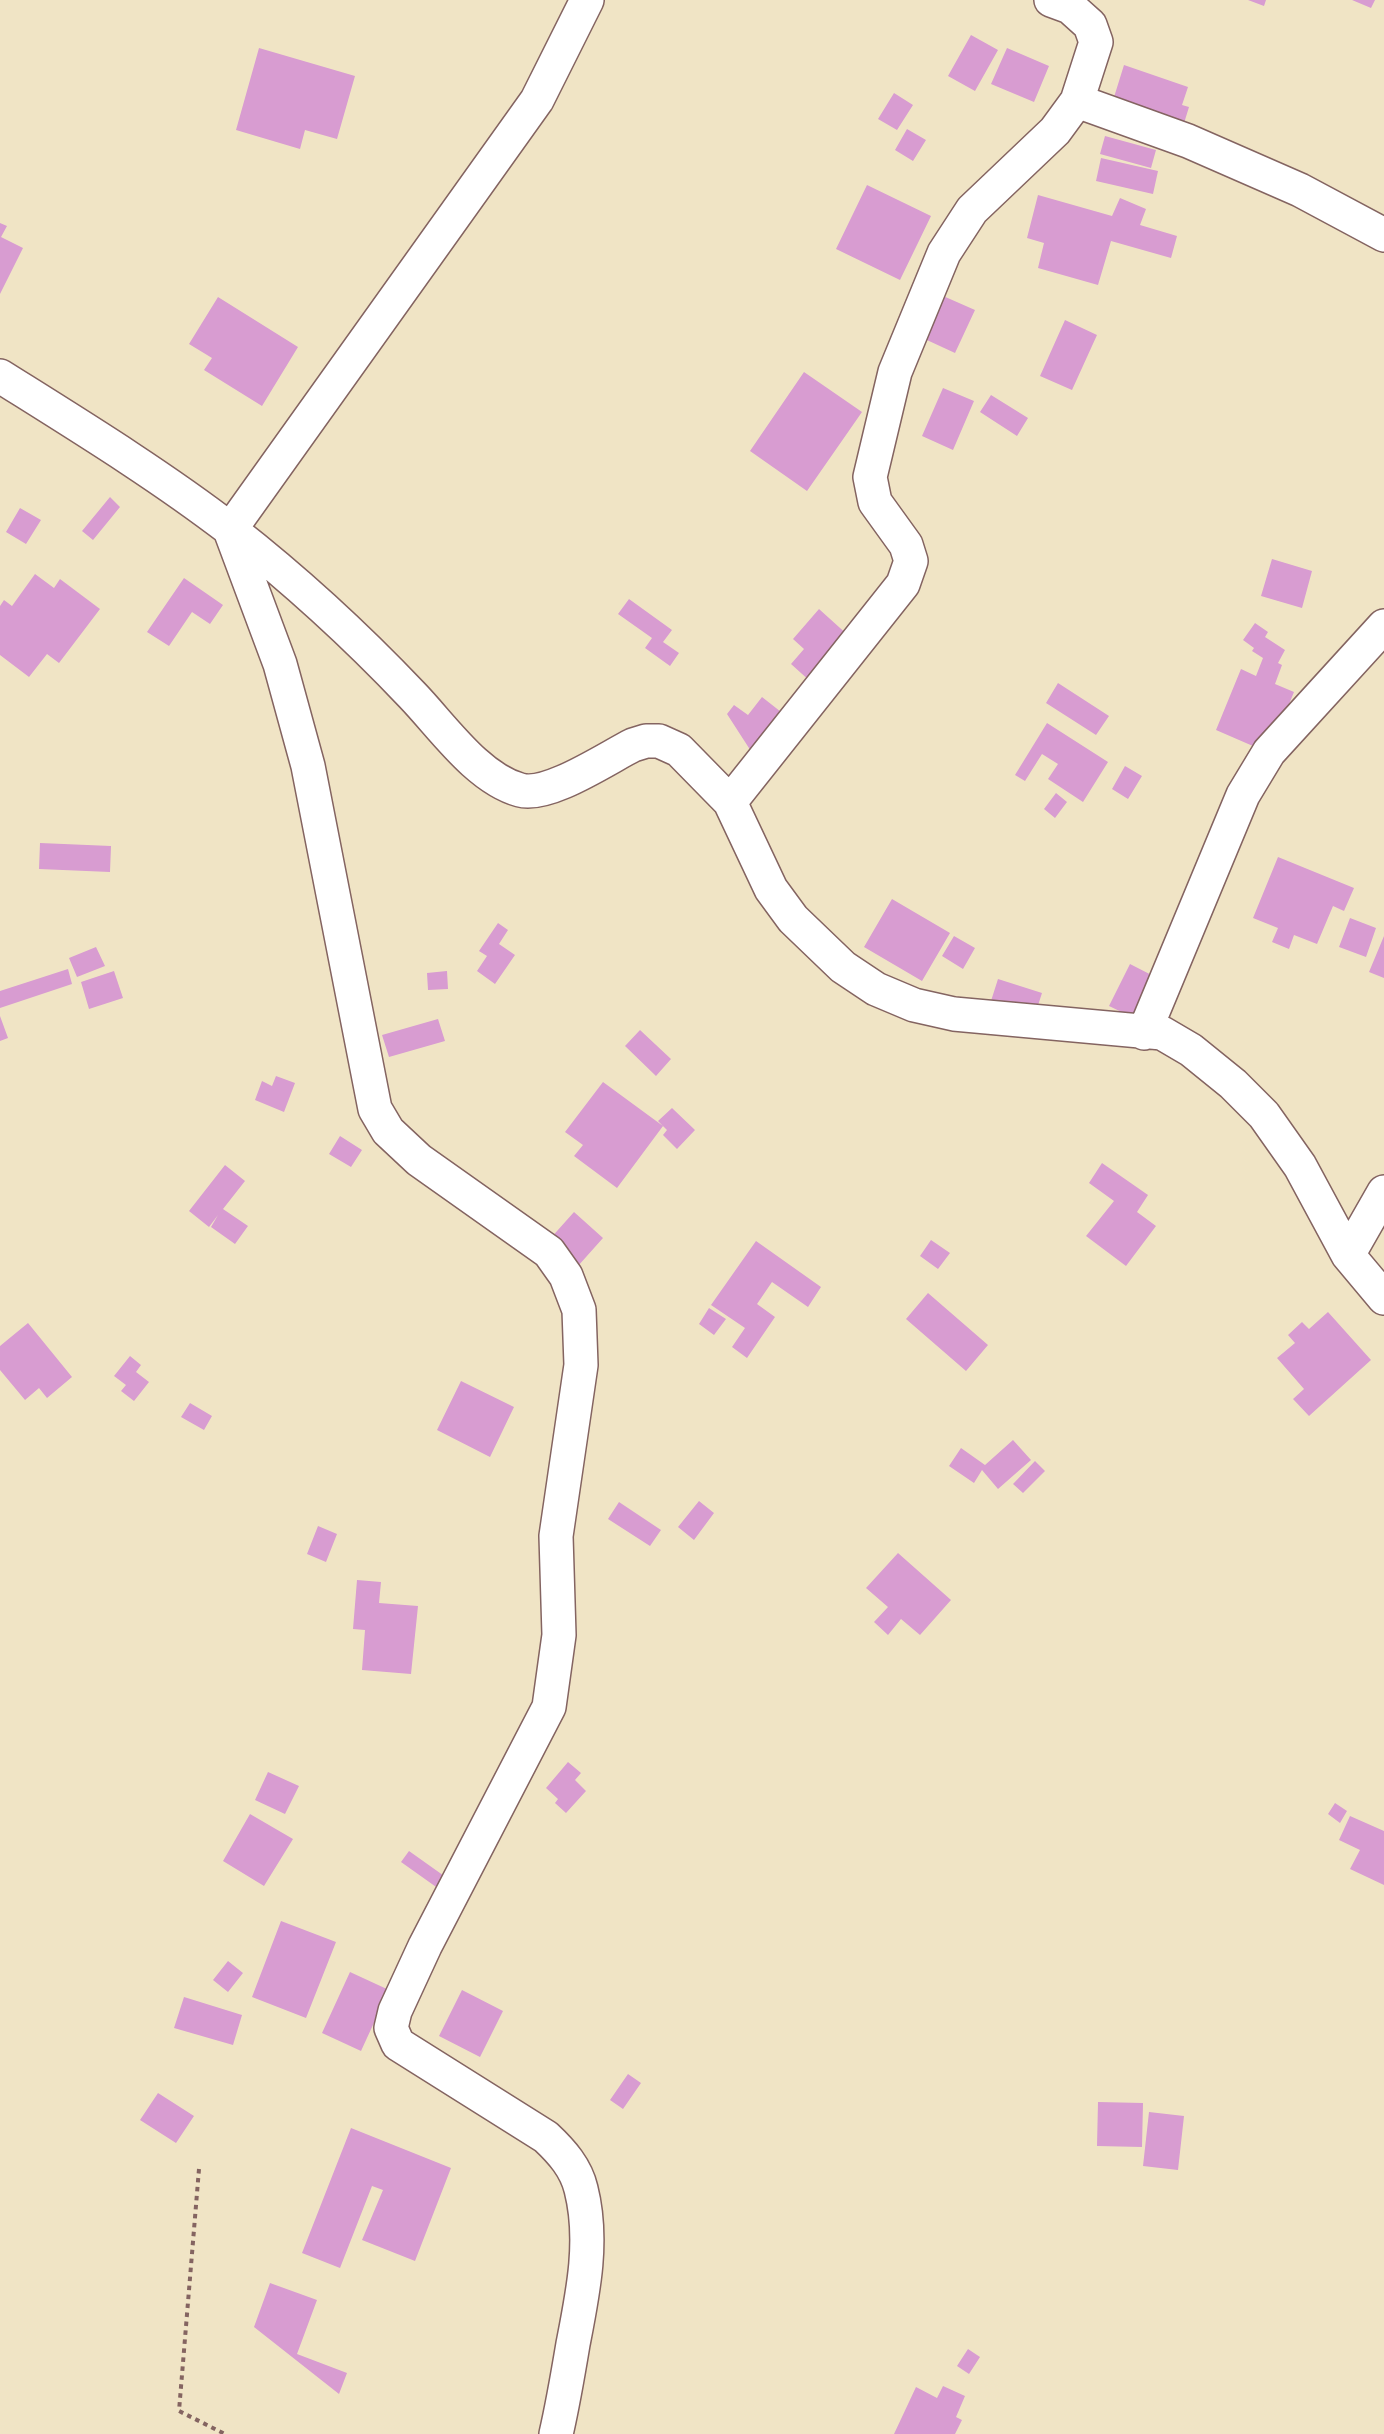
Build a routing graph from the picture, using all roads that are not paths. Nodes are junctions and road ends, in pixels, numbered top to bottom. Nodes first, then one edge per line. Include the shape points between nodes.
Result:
1 (587, 0) edge
2 (1051, 0) edge
3 (1077, 101) junction
4 (1384, 235) edge
5 (0, 376) edge
6 (230, 530) junction
7 (1384, 626) edge
8 (730, 802) junction
9 (1144, 1033) junction
10 (1384, 1192) edge
11 (1348, 1255) junction
12 (1384, 1298) edge
13 (556, 2434) edge

1 - 6 street via 537,100
2 - 3 street via 1070,7 1090,25 1096,42
3 - 4 street via 1229,158
3 - 8 street via 1055,131 972,210 944,253 895,372 870,477 875,502 906,545 911,561 903,584
5 - 6 street via 88,431
6 - 8 street via 337,619 468,756 500,780 521,790 540,790 633,745 659,741 679,750
6 - 13 street via 280,664 308,766 375,1109 388,1131 419,1160 549,1252 566,1276 579,1310 581,1365 556,1536 559,1635 549,1707 425,1946 391,2028 398,2044 546,2137 561,2151 581,2188 588,2230 583,2291
7 - 9 street via 1269,752 1244,795
8 - 9 street via 771,890 793,919 843,967 876,989 914,1005 954,1014
9 - 11 street via 1162,1034 1191,1050 1264,1115 1300,1166
10 - 11 street
11 - 12 street

